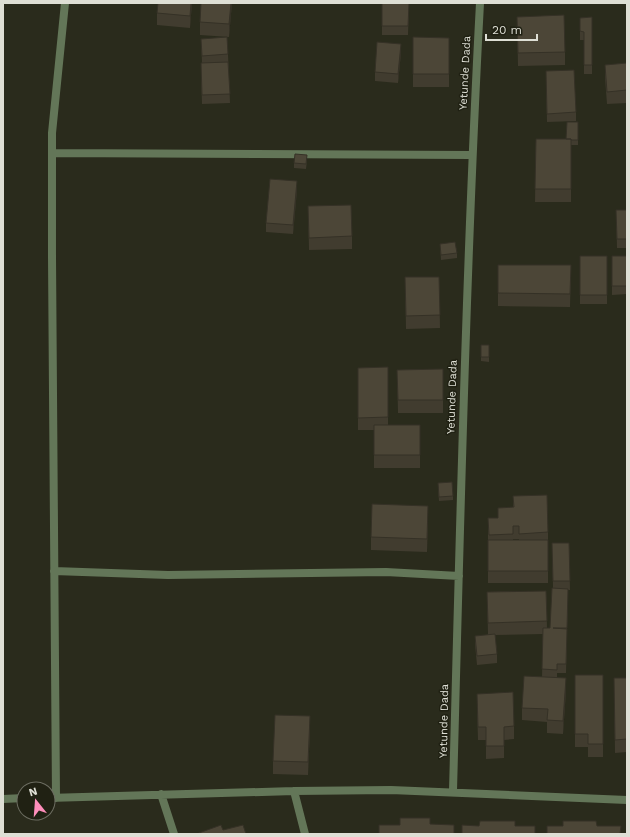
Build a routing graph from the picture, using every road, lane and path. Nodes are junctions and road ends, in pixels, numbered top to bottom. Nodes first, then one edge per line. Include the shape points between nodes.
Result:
1 (65, 3) edge
2 (480, 3) edge
3 (52, 153) junction
4 (472, 155) junction
5 (54, 571) junction
6 (458, 576) junction
7 (52, 781) edge
8 (294, 791) junction
9 (453, 791) junction
10 (161, 794) junction
11 (16, 798) edge
12 (56, 798) edge
13 (3, 799) edge
14 (627, 800) edge
15 (174, 834) edge
16 (305, 834) edge

1 - 3 street
2 - 4 street, Yetunde Dada
3 - 4 street
3 - 5 street
4 - 6 street, Yetunde Dada
5 - 6 street via 168,575 386,572
5 - 7 street
6 - 9 street, Yetunde Dada
8 - 9 street
8 - 10 street
8 - 16 street
9 - 14 street
10 - 12 street
10 - 15 street
11 - 13 street

